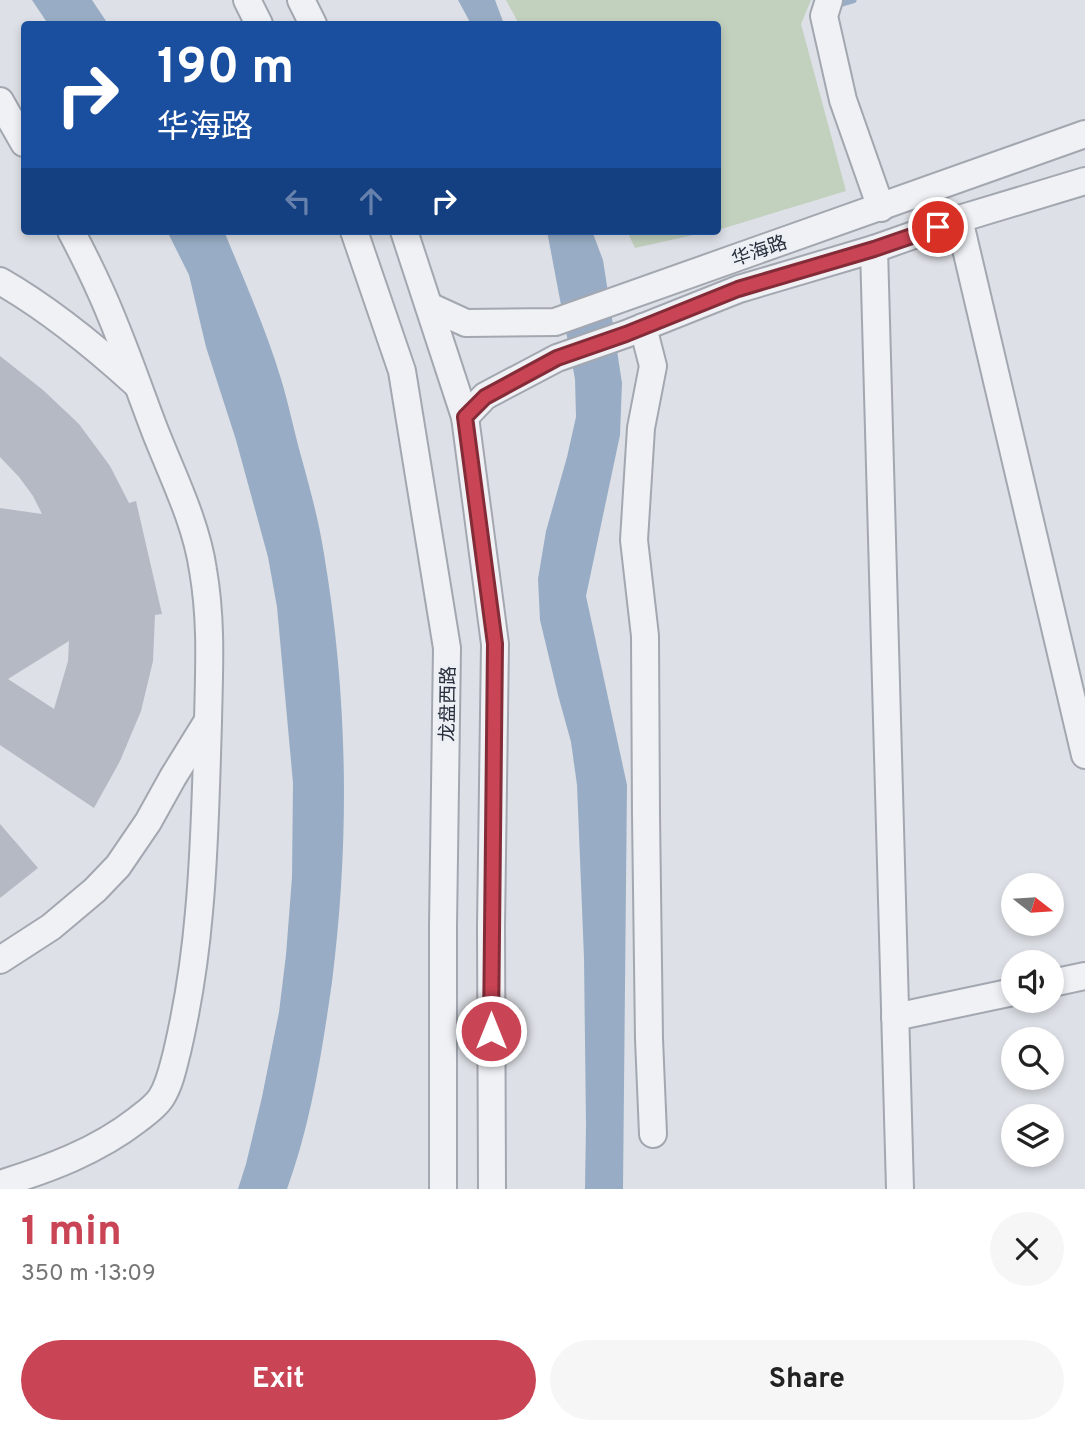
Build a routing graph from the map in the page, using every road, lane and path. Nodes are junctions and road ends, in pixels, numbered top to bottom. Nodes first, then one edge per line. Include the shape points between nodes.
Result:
1 (247, 0) edge
2 (301, 0) edge
3 (826, 8) edge
4 (258, 21) edge
5 (312, 21) edge
6 (0, 101) edge
7 (1085, 134) edge
8 (21, 138) edge
9 (1085, 181) edge
10 (881, 208) junction
11 (959, 219) junction
12 (73, 235) edge
13 (355, 235) edge
14 (405, 235) edge
15 (874, 249) junction
16 (0, 281) edge
17 (429, 306) junction
18 (634, 331) junction
19 (138, 385) junction
20 (465, 417) junction
21 (208, 721) junction
22 (1085, 755) edge
23 (0, 960) edge
24 (1085, 976) edge
25 (1064, 980) edge
26 (1001, 995) edge
27 (895, 1017) junction
28 (653, 1134) dead end
29 (0, 1184) edge
30 (443, 1189) edge
31 (492, 1189) edge
32 (900, 1189) edge

1 - 4 street
2 - 5 street
3 - 10 street via 843,100
6 - 8 street
7 - 10 street, 华海路
9 - 11 street, 华海路
10 - 17 street, 华海路 via 555,322 466,323
11 - 15 street, 华海路
11 - 22 street
12 - 19 street
13 - 30 street, 龙盘西路 via 402,371 447,648
14 - 17 street
15 - 18 street, 华海路 via 738,289
15 - 27 street
16 - 19 street via 55,316
17 - 20 street
18 - 20 street, 华海路 via 557,358 485,397
18 - 28 street via 653,366 641,428 634,540 645,636
19 - 21 street via 181,494 203,567 211,645
20 - 31 street via 495,644
21 - 23 street via 118,866 51,927
21 - 29 street via 196,944 185,1019 162,1097 103,1143
24 - 25 street
26 - 27 street
27 - 32 street

